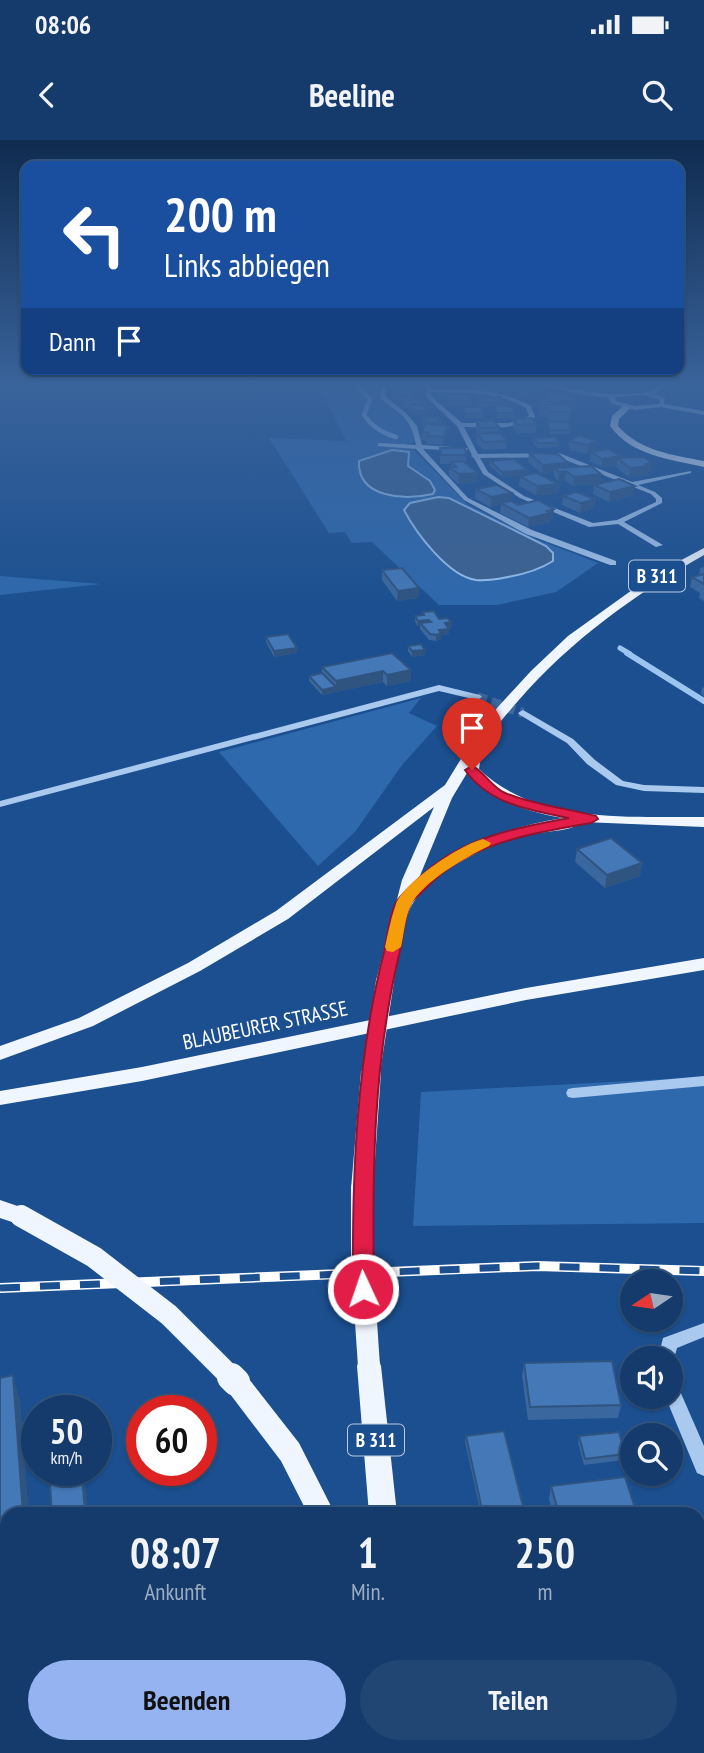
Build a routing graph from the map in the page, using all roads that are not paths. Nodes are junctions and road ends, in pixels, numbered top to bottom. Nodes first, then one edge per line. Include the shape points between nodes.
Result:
1 (430, 459) edge
2 (477, 459) edge
3 (570, 459) edge
4 (684, 459) edge
5 (704, 464) edge
6 (690, 472) dead end
7 (631, 484) junction
8 (618, 522) junction
9 (659, 545) dead end
10 (704, 551) edge
11 (613, 564) dead end
12 (477, 697) tunnel mouth
13 (523, 713) tunnel mouth
14 (475, 746) junction
15 (452, 785) junction
16 (704, 790) edge
17 (0, 804) edge
18 (591, 819) junction
19 (704, 822) edge
20 (404, 902) junction
21 (704, 964) edge
22 (0, 1053) edge
23 (704, 1081) edge
24 (573, 1093) dead end
25 (0, 1098) edge
26 (10, 1213) edge
27 (704, 1330) edge
28 (669, 1346) edge
29 (679, 1409) edge
30 (704, 1467) edge
31 (318, 1507) edge
32 (382, 1507) edge

1 - 11 street via 466,499 529,532
2 - 8 street via 485,473 522,497 592,524
3 - 7 street
4 - 5 main road
6 - 7 street
7 - 8 street via 653,493 659,502
8 - 9 street
10 - 14 main road, B 311 via 612,605 573,636 501,710
12 - 17 street via 439,688
13 - 16 street via 556,730 620,783
14 - 15 main road, B 311
14 - 18 main road via 472,770 497,795
15 - 20 main road, B 311 via 422,848
15 - 22 main road via 282,915 205,961 86,1022
18 - 19 main road
18 - 20 main road via 489,840 457,856
20 - 32 main road, B 311, bridge via 385,981 371,1072 362,1189 362,1263
21 - 25 main road, BLAUBEURER STRASSE via 526,994 142,1074
23 - 24 street
26 - 31 main road, bridge via 94,1257 169,1315 236,1382 290,1451
27 - 28 street
29 - 30 street

